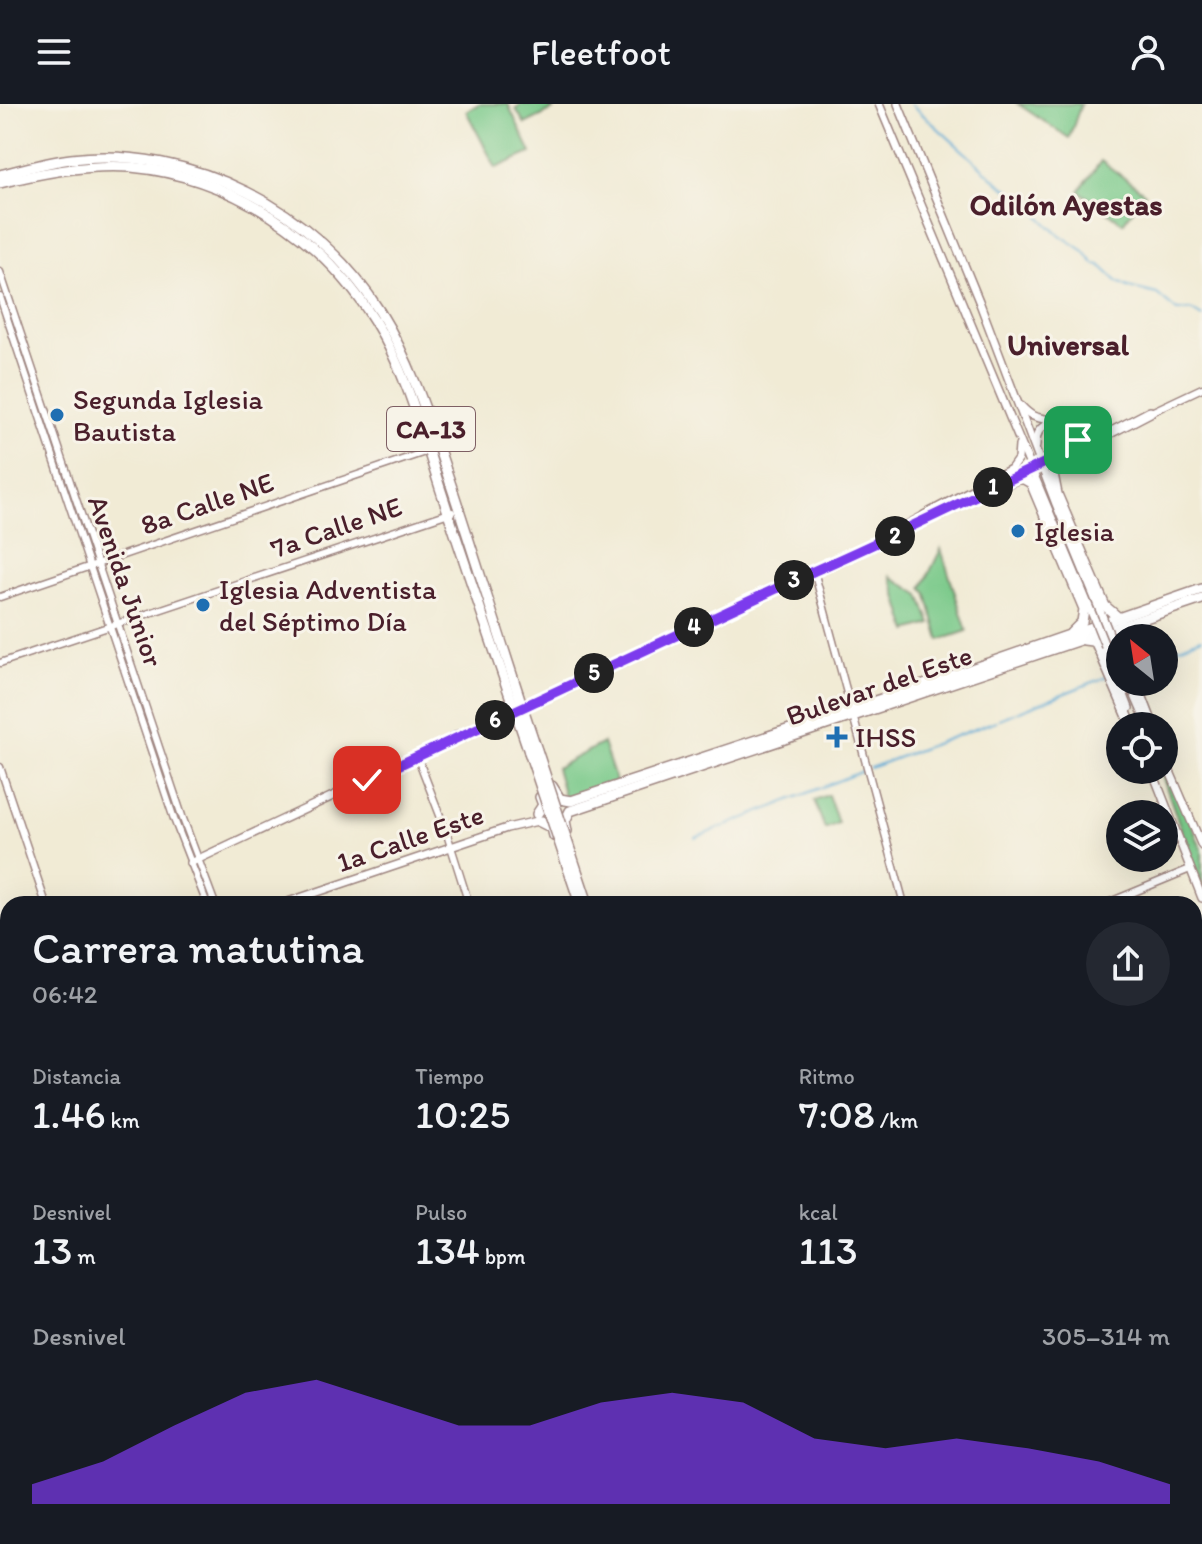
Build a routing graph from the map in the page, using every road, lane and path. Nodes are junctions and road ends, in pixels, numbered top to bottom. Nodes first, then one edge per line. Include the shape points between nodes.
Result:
1 (879, 104) edge
2 (898, 104) edge
3 (100, 158) junction
4 (73, 168) junction
5 (0, 175) edge
6 (0, 183) edge
7 (0, 272) edge
8 (0, 297) edge
9 (979, 301) junction
10 (962, 307) junction
11 (1202, 388) edge
12 (1016, 401) junction
13 (1150, 412) junction
14 (1071, 436) junction
15 (1018, 440) junction
16 (1089, 442) junction
17 (1072, 450) junction
18 (428, 451) junction
19 (1036, 453) junction
20 (1049, 461) junction
21 (1022, 473) junction
22 (1046, 479) junction
23 (1057, 494) junction
24 (961, 501) junction
25 (1041, 501) junction
26 (459, 509) junction
27 (448, 513) junction
28 (924, 515) junction
29 (863, 550) junction
30 (93, 565) junction
31 (814, 571) junction
32 (1202, 589) edge
33 (0, 597) edge
34 (1202, 599) edge
35 (1099, 619) junction
36 (1120, 619) junction
37 (1135, 623) joint
38 (118, 624) junction
39 (110, 627) junction
40 (1067, 636) junction
41 (1106, 637) edge
42 (1084, 640) junction
43 (0, 663) edge
44 (594, 673) junction
45 (517, 690) junction
46 (511, 700) junction
47 (533, 703) junction
48 (1128, 712) edge
49 (851, 714) junction
50 (506, 716) junction
51 (524, 726) junction
52 (449, 742) junction
53 (533, 751) junction
54 (417, 756) junction
55 (0, 767) edge
56 (550, 779) junction
57 (1157, 784) edge
58 (1176, 784) edge
59 (537, 786) junction
60 (571, 806) junction
61 (538, 818) junction
62 (571, 842) junction
63 (557, 846) junction
64 (1202, 846) edge
65 (451, 847) junction
66 (194, 861) junction
67 (1190, 869) junction
68 (43, 896) edge
69 (205, 896) edge
70 (211, 896) edge
71 (306, 896) edge
72 (466, 896) edge
73 (575, 896) edge
74 (576, 896) edge
75 (587, 896) edge
76 (588, 896) edge
77 (902, 896) edge
78 (1124, 896) edge
79 (1201, 896) edge

1 - 10 main road
2 - 9 main road
3 - 4 highway via 76,162
3 - 5 highway, CA-13
3 - 26 highway, CA-13 via 168,165 219,180 265,202 322,243 361,286 393,337 418,388
4 - 6 highway, CA-13
4 - 18 highway, CA-13 via 140,168 207,185 268,214 304,240 334,267 377,323
7 - 30 main road, Avenida Junior
8 - 30 main road, Avenida Junior
9 - 10 main road via 975,314
9 - 12 main road
10 - 15 main road
11 - 13 main road
12 - 14 main road via 1033,417 1058,423
12 - 19 main road
13 - 16 main road
13 - 23 highway via 1057,462 1052,471
14 - 16 main road
14 - 17 main road
15 - 25 main road
15 - 28 main road via 1019,456 1011,469
16 - 17 main road
17 - 20 main road
18 - 27 highway, CA-13
18 - 30 main road, 8a Calle NE
19 - 20 main road via 1038,431 1054,425 1064,439
19 - 22 main road
20 - 21 main road, bridge
21 - 24 main road
21 - 28 main road
22 - 23 highway
22 - 35 main road
23 - 36 highway via 1105,606
24 - 25 highway via 1021,479 1031,483
24 - 29 main road
25 - 35 main road
25 - 40 highway via 1084,609 1081,624
26 - 27 main road, 7a Calle NE
26 - 45 highway, CA-13
27 - 38 main road, 7a Calle NE
27 - 46 highway, CA-13
28 - 29 main road
29 - 31 main road
30 - 33 main road, 8a Calle NE
30 - 38 main road, Avenida Junior
30 - 39 main road, Avenida Junior
31 - 44 main road
31 - 49 main road
32 - 36 highway, Bulevar del Este
34 - 37 highway, Bulevar del Este
35 - 41 main road, bridge
36 - 40 highway, Bulevar del Este
37 - 42 highway, Bulevar del Este
38 - 39 main road, 7a Calle NE
38 - 66 main road, Avenida Junior
39 - 43 main road, 7a Calle NE
39 - 66 main road, Avenida Junior
40 - 49 highway, Bulevar del Este
42 - 48 highway via 1098,647
42 - 49 highway, Bulevar del Este
44 - 47 highway
44 - 52 main road, bridge
45 - 47 highway
45 - 51 highway, CA-13
46 - 50 highway
46 - 51 highway, CA-13
47 - 51 highway
49 - 60 highway, Bulevar del Este
49 - 77 main road
50 - 51 highway
50 - 52 highway
51 - 53 highway
51 - 56 highway via 536,739
51 - 59 highway via 522,744
52 - 54 main road
53 - 74 highway, bridge
53 - 75 highway, bridge
54 - 65 main road
54 - 66 main road
55 - 68 main road
56 - 59 highway via 547,786
56 - 60 highway via 560,799
57 - 67 main road
58 - 64 main road
59 - 61 highway via 543,805
60 - 61 main road, 1a Calle Este
60 - 62 highway via 565,824
61 - 63 highway via 552,828
61 - 65 main road, 1a Calle Este
62 - 63 highway
62 - 76 highway
63 - 73 highway
65 - 71 main road, 1a Calle Este
65 - 72 main road
66 - 69 main road, Avenida Junior
66 - 70 main road, Avenida Junior
67 - 78 main road
67 - 79 main road

